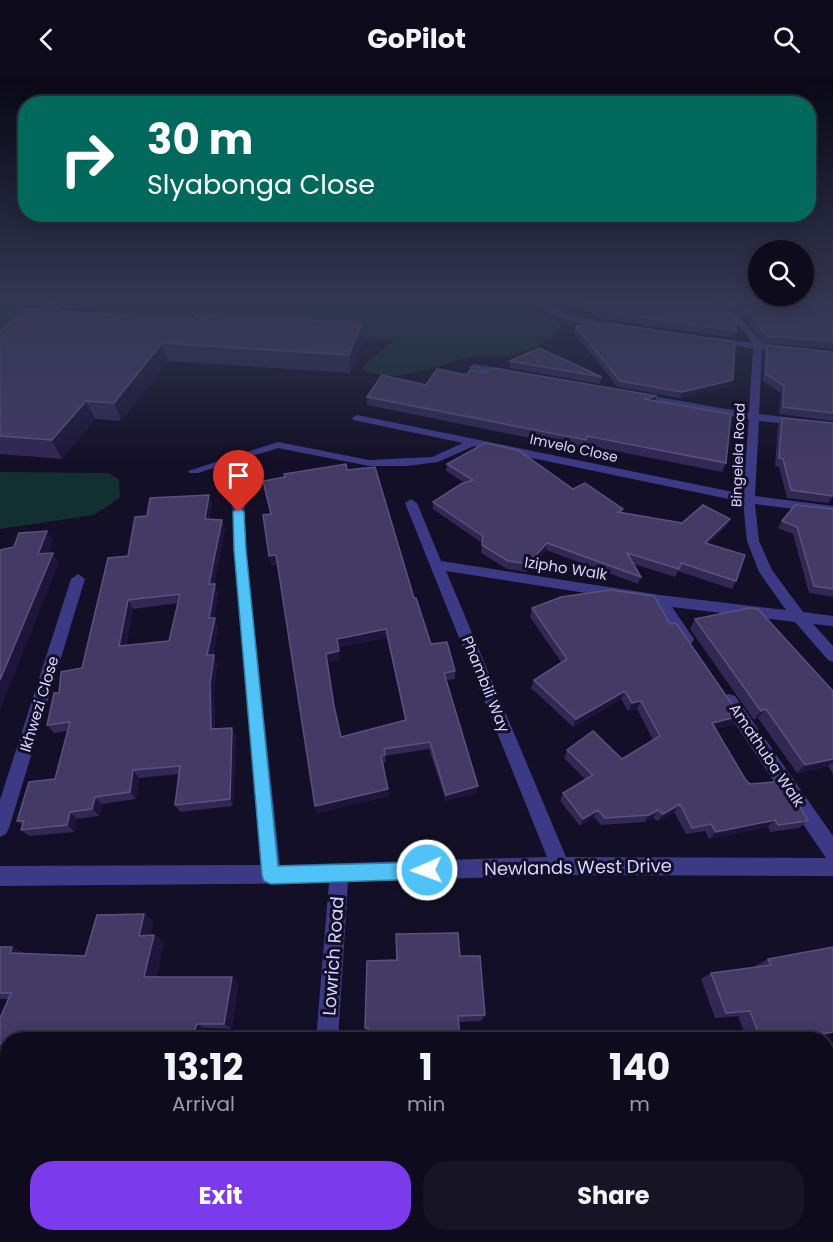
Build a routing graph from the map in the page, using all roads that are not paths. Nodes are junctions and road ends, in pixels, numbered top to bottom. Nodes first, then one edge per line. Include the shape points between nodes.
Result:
1 (758, 353) edge
2 (474, 367) dead end
3 (520, 375) edge
4 (626, 394) edge
5 (754, 417) junction
6 (357, 418) dead end
7 (833, 426) edge
8 (471, 442) junction
9 (194, 471) dead end
10 (238, 493) dead end
11 (749, 499) junction
12 (411, 503) dead end
13 (833, 510) edge
14 (437, 565) junction
15 (78, 579) dead end
16 (660, 600) junction
17 (798, 616) junction
18 (833, 621) edge
19 (694, 648) edge
20 (833, 656) edge
21 (720, 687) edge
22 (0, 828) edge
23 (833, 852) edge
24 (560, 866) junction
25 (833, 867) edge
26 (339, 873) junction
27 (271, 875) junction
28 (0, 876) edge
29 (328, 1032) edge

1 - 5 street, Bingelela Road
2 - 3 street
4 - 5 street
5 - 7 street
5 - 11 street, Bingelela Road
6 - 8 street, Imvelo Close
8 - 9 street via 434,460 407,464 369,463 278,445
8 - 11 street, Imvelo Close
10 - 27 street
11 - 13 street, Imvelo Close
11 - 17 street, Bingelela Road via 753,541 759,556
12 - 14 street, Phambili Way
14 - 16 street, Izipho Walk
14 - 24 street, Phambili Way
15 - 22 street, Ikhwezi Close
16 - 17 street, Izipho Walk
16 - 19 street
17 - 18 street, Izipho Walk
17 - 20 street, Bingelela Road
21 - 23 street, Amathuba Walk
24 - 25 street, Newlands West Drive
24 - 26 street, Newlands West Drive
26 - 27 street, Newlands West Drive
26 - 29 street, Lowrich Road
27 - 28 street, Newlands West Drive

